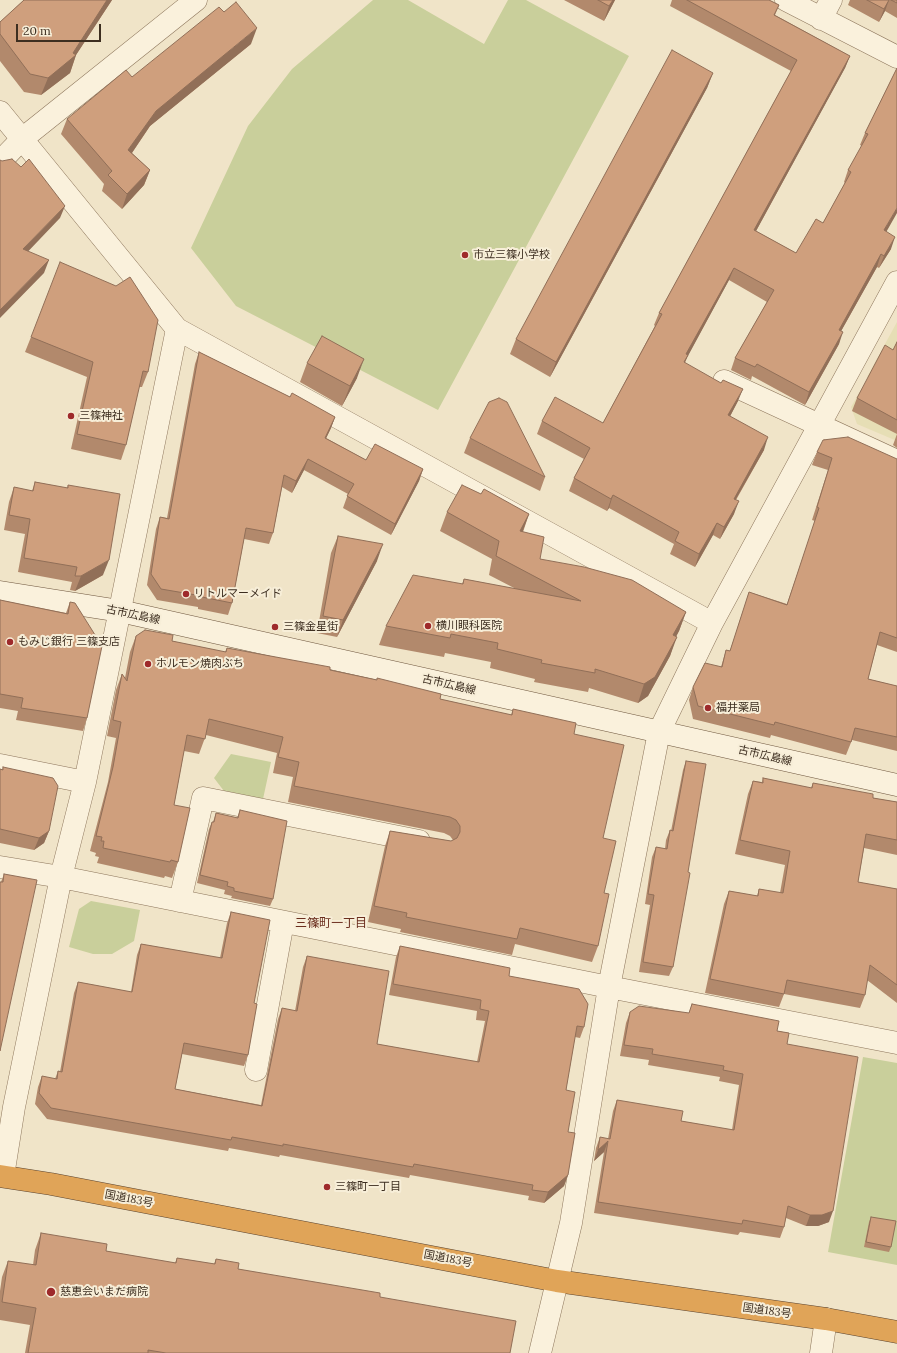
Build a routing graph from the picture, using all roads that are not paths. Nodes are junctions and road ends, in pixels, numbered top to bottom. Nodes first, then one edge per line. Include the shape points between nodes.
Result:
1 (196, 0) edge
2 (786, 0) edge
3 (826, 9) edge
4 (897, 57) edge
5 (0, 112) edge
6 (22, 139) junction
7 (0, 162) edge
8 (897, 282) edge
9 (176, 329) junction
10 (724, 381) edge
11 (819, 426) junction
12 (897, 461) edge
13 (0, 592) edge
14 (120, 611) junction
15 (712, 623) junction
16 (659, 732) junction
17 (0, 765) edge
18 (85, 782) junction
19 (897, 785) edge
20 (442, 845) edge
21 (0, 867) edge
22 (61, 877) junction
23 (180, 901) junction
24 (283, 922) junction
25 (609, 987) junction
26 (897, 1043) edge
27 (256, 1070) dead end
28 (0, 1179) edge
29 (557, 1282) junction
30 (826, 1319) junction
31 (897, 1332) edge
32 (540, 1353) edge
33 (820, 1353) edge

1 - 6 street
2 - 3 street
3 - 4 street
5 - 6 street
6 - 7 street
6 - 9 street
8 - 11 street
9 - 14 street
9 - 15 street
10 - 11 street
11 - 12 street
11 - 15 street
13 - 14 street, 古市広島線
14 - 16 street, 古市広島線
14 - 18 street
15 - 16 street
16 - 19 street, 古市広島線
16 - 25 street
17 - 18 street
18 - 22 street
20 - 23 street via 202,798
21 - 22 street
22 - 23 street
22 - 28 street
23 - 24 street
24 - 25 street
24 - 27 street
25 - 26 street
25 - 29 street via 571,1223
28 - 29 highway, 国道183号 via 59,1185
29 - 30 highway, 国道183号
29 - 32 street
30 - 31 highway, 国道183号
30 - 33 street

